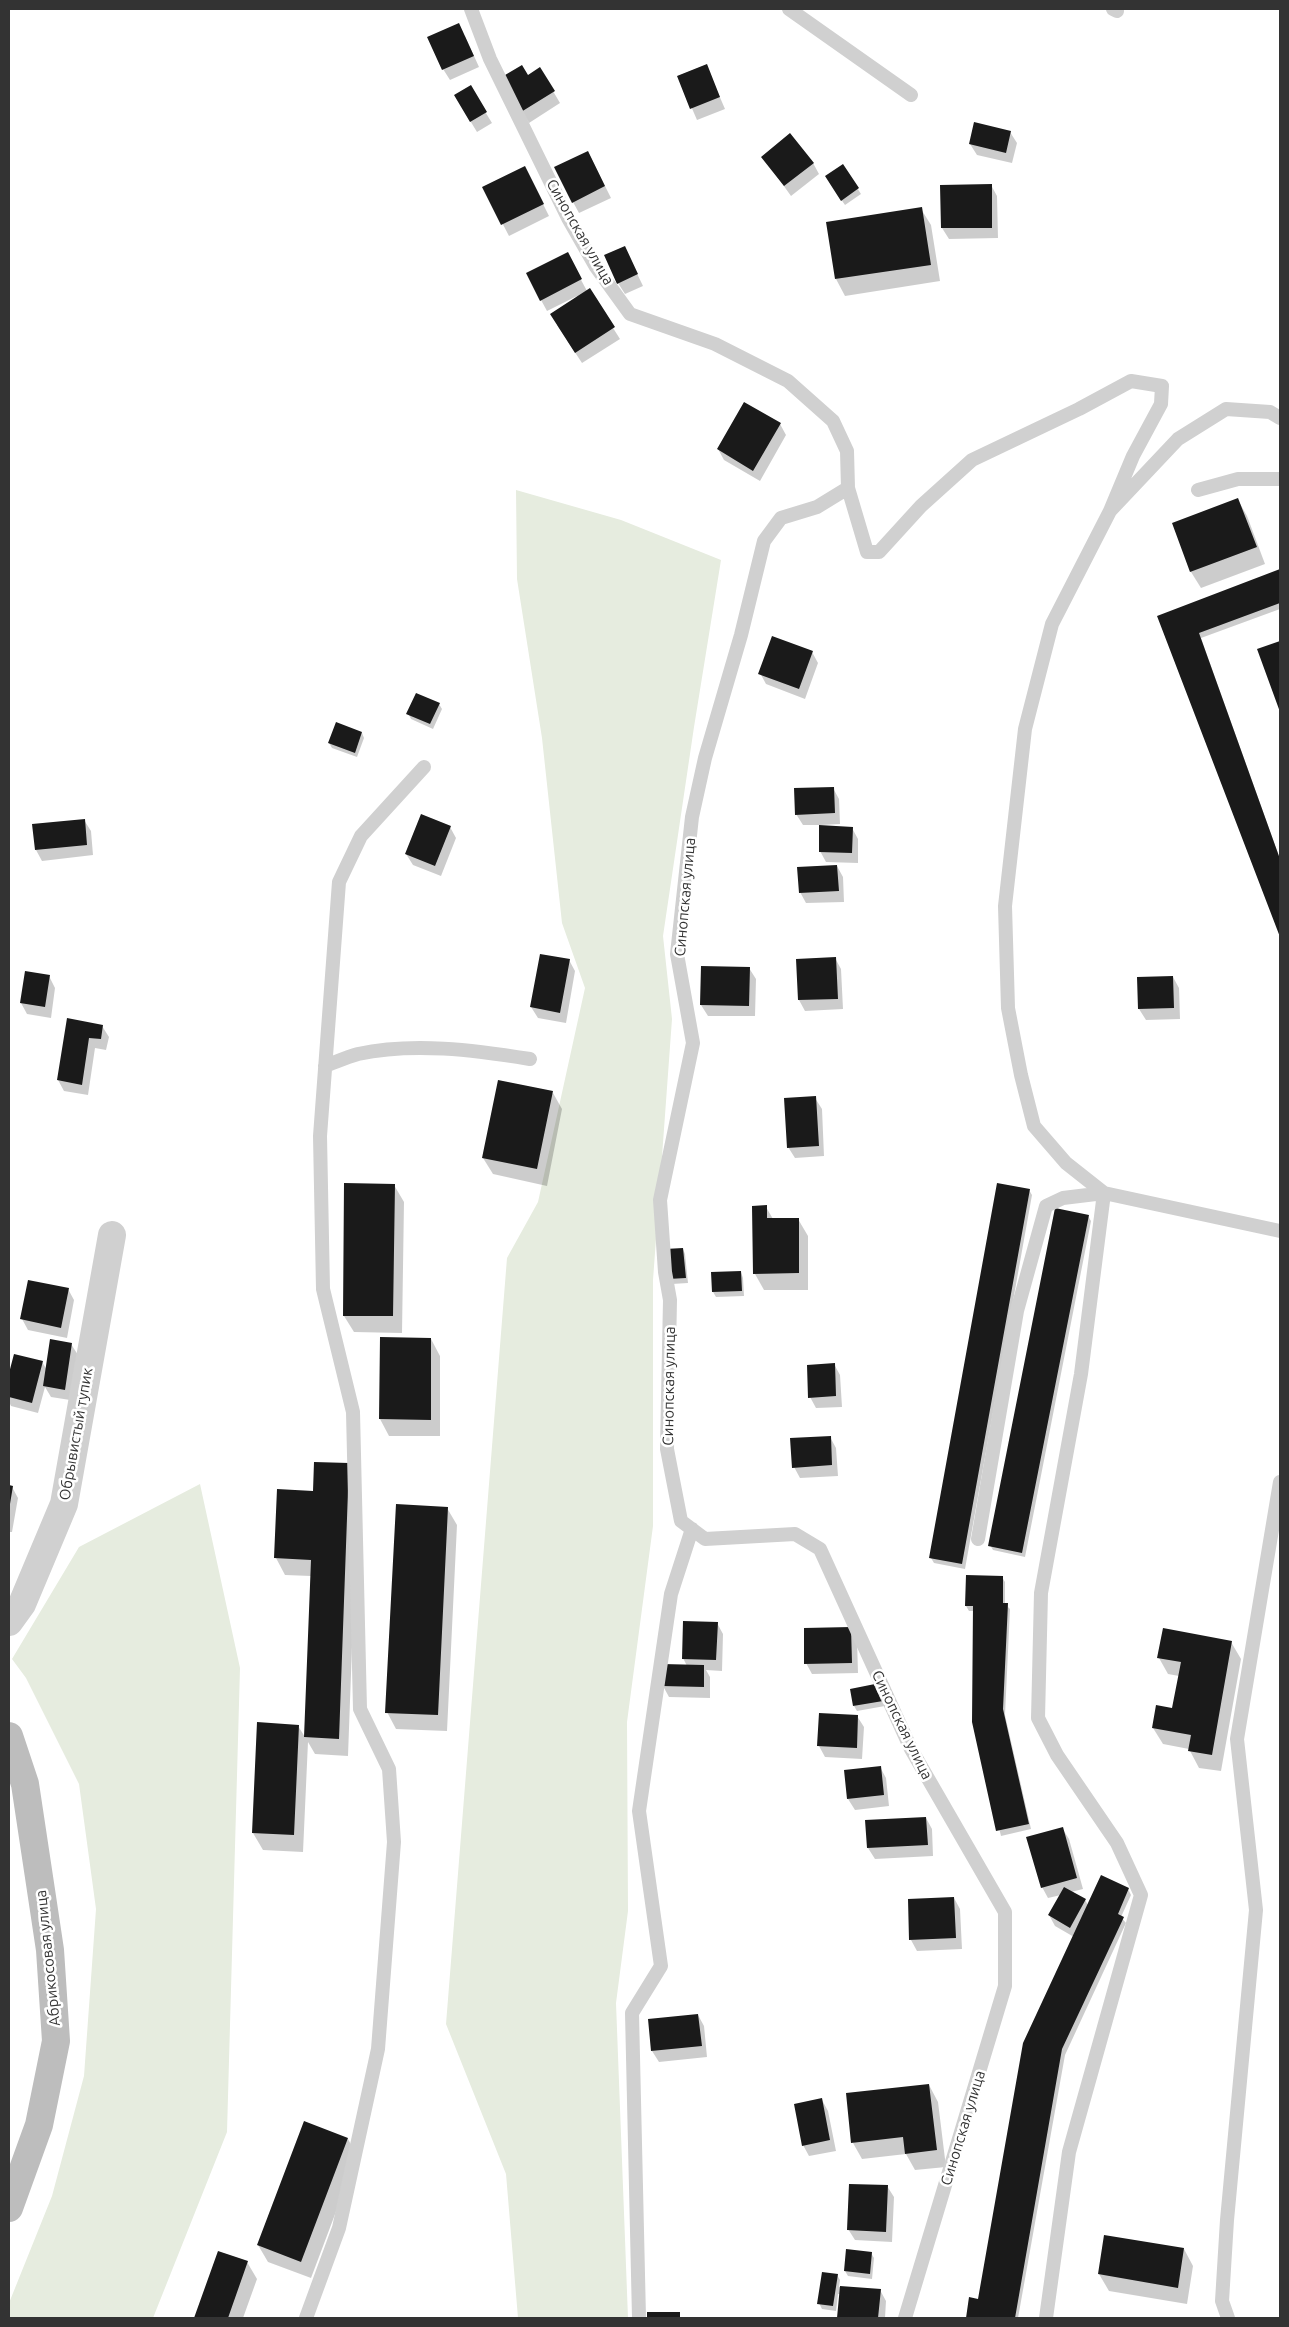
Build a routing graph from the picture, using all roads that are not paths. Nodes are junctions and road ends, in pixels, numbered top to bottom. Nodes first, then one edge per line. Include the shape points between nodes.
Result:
1 (471, 9) edge
2 (790, 9) edge
3 (911, 95) dead end
4 (1280, 418) edge
5 (1280, 479) edge
6 (848, 488) junction
7 (1198, 490) dead end
8 (1110, 511) junction
9 (424, 767) dead end
10 (530, 1059) dead end
11 (325, 1066) junction
12 (1104, 1193) junction
13 (1280, 1231) edge
14 (112, 1235) dead end
15 (1280, 1482) edge
16 (1277, 1520) edge
17 (692, 1529) junction
18 (978, 1539) dead end
19 (9, 1622) edge
20 (9, 1736) edge
21 (9, 2208) edge
22 (306, 2318) edge
23 (639, 2318) edge
24 (905, 2318) edge
25 (1046, 2318) edge
26 (1228, 2318) edge

1 - 6 lane, Синопская улица via 490,59 568,218 596,267 630,314 715,344 788,381 833,422 847,451
2 - 3 lane
4 - 8 lane via 1270,412 1226,409 1178,439
5 - 7 lane via 1238,479
6 - 8 lane, Синопская улица via 868,552 879,552 921,506 972,460 1131,381 1162,386 1161,404 1133,456
6 - 17 lane, Синопская улица via 817,507 781,518 764,541 705,758 692,818 677,954 693,1043 660,1200 670,1300 667,1449 681,1521
8 - 12 lane via 1052,624 1025,729 1005,906 1008,1008 1020,1075 1034,1126 1066,1163
9 - 11 lane via 361,836 338,882
10 - 11 lane via 483,1052 407,1048 357,1054
11 - 22 lane via 320,1136 323,1289 353,1412 360,1709 389,1770 394,1842 378,2049 339,2228
12 - 13 lane
12 - 18 lane via 1063,1198 1046,1206 1017,1311
12 - 25 lane via 1081,1374 1041,1593 1038,1718 1058,1755 1117,1843 1141,1895 1069,2152
14 - 19 street, Обрывистый тупик via 64,1504 22,1604
15 - 16 lane
16 - 26 lane via 1237,1739 1256,1910 1222,2302
17 - 23 lane via 671,1594 639,1811 661,1966 632,2013
17 - 24 lane, Синопская улица via 705,1540 795,1534 820,1549 911,1748 1005,1912 1005,1986
20 - 21 main road, Абрикосовая улица via 26,1784 50,1950 56,2041 39,2125

